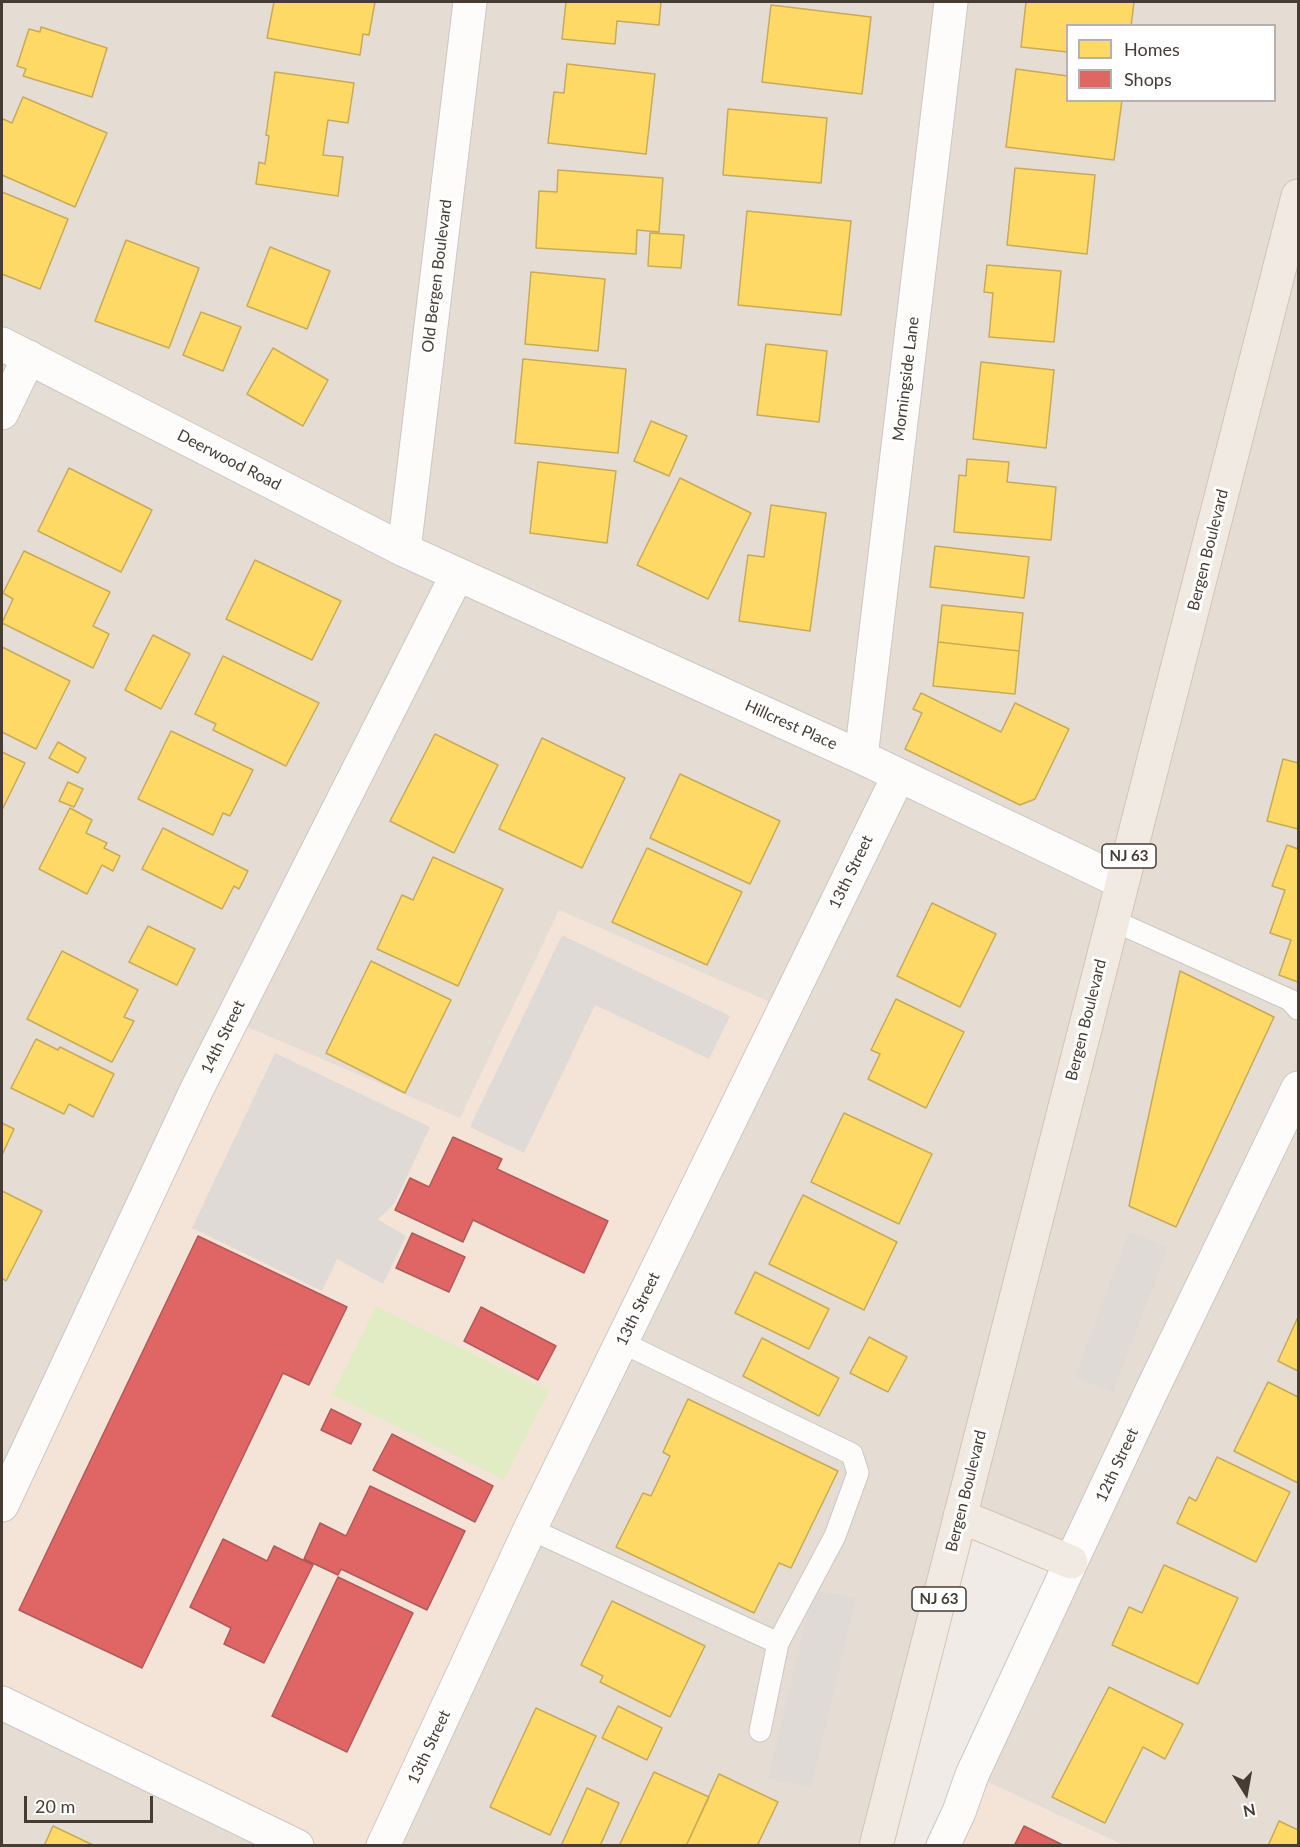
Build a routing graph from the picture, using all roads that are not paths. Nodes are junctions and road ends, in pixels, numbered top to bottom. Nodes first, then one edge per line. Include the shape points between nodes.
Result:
1 (470, 2) edge
2 (951, 2) edge
3 (1299, 196) edge
4 (15, 350) edge
5 (2, 414) edge
6 (404, 550) junction
7 (457, 574) junction
8 (861, 757) junction
9 (899, 775) junction
10 (1122, 882) junction
11 (1112, 920) junction
12 (1299, 1009) edge
13 (1299, 1088) edge
14 (621, 1342) junction
15 (2, 1505) edge
16 (960, 1516) junction
17 (530, 1529) junction
18 (1071, 1562) junction
19 (778, 1643) junction
20 (2, 1703) edge
21 (760, 1731) dead end
22 (297, 1845) edge
23 (383, 1845) edge
24 (876, 1845) edge
25 (943, 1845) edge

1 - 6 street, Old Bergen Boulevard
2 - 8 street, Morningside Lane
3 - 10 main road, Bergen Boulevard / NJ 63
4 - 5 street
4 - 6 street, Deerwood Road
6 - 7 street, Deerwood Road
7 - 8 street, Hillcrest Place
7 - 15 street, 14th Street via 197,1089
8 - 9 street, Hillcrest Place
9 - 10 street, Hillcrest Place
9 - 14 street, 13th Street
10 - 11 main road, Bergen Boulevard / NJ 63
11 - 12 lane via 1290,1000
11 - 16 main road, Bergen Boulevard / NJ 63
13 - 18 street, 12th Street
14 - 17 street, 13th Street
14 - 19 lane via 852,1454 858,1473 835,1536
16 - 18 main road
16 - 24 main road, Bergen Boulevard / NJ 63
17 - 19 lane
17 - 23 street, 13th Street
18 - 25 street, 12th Street
19 - 21 lane
20 - 22 street

